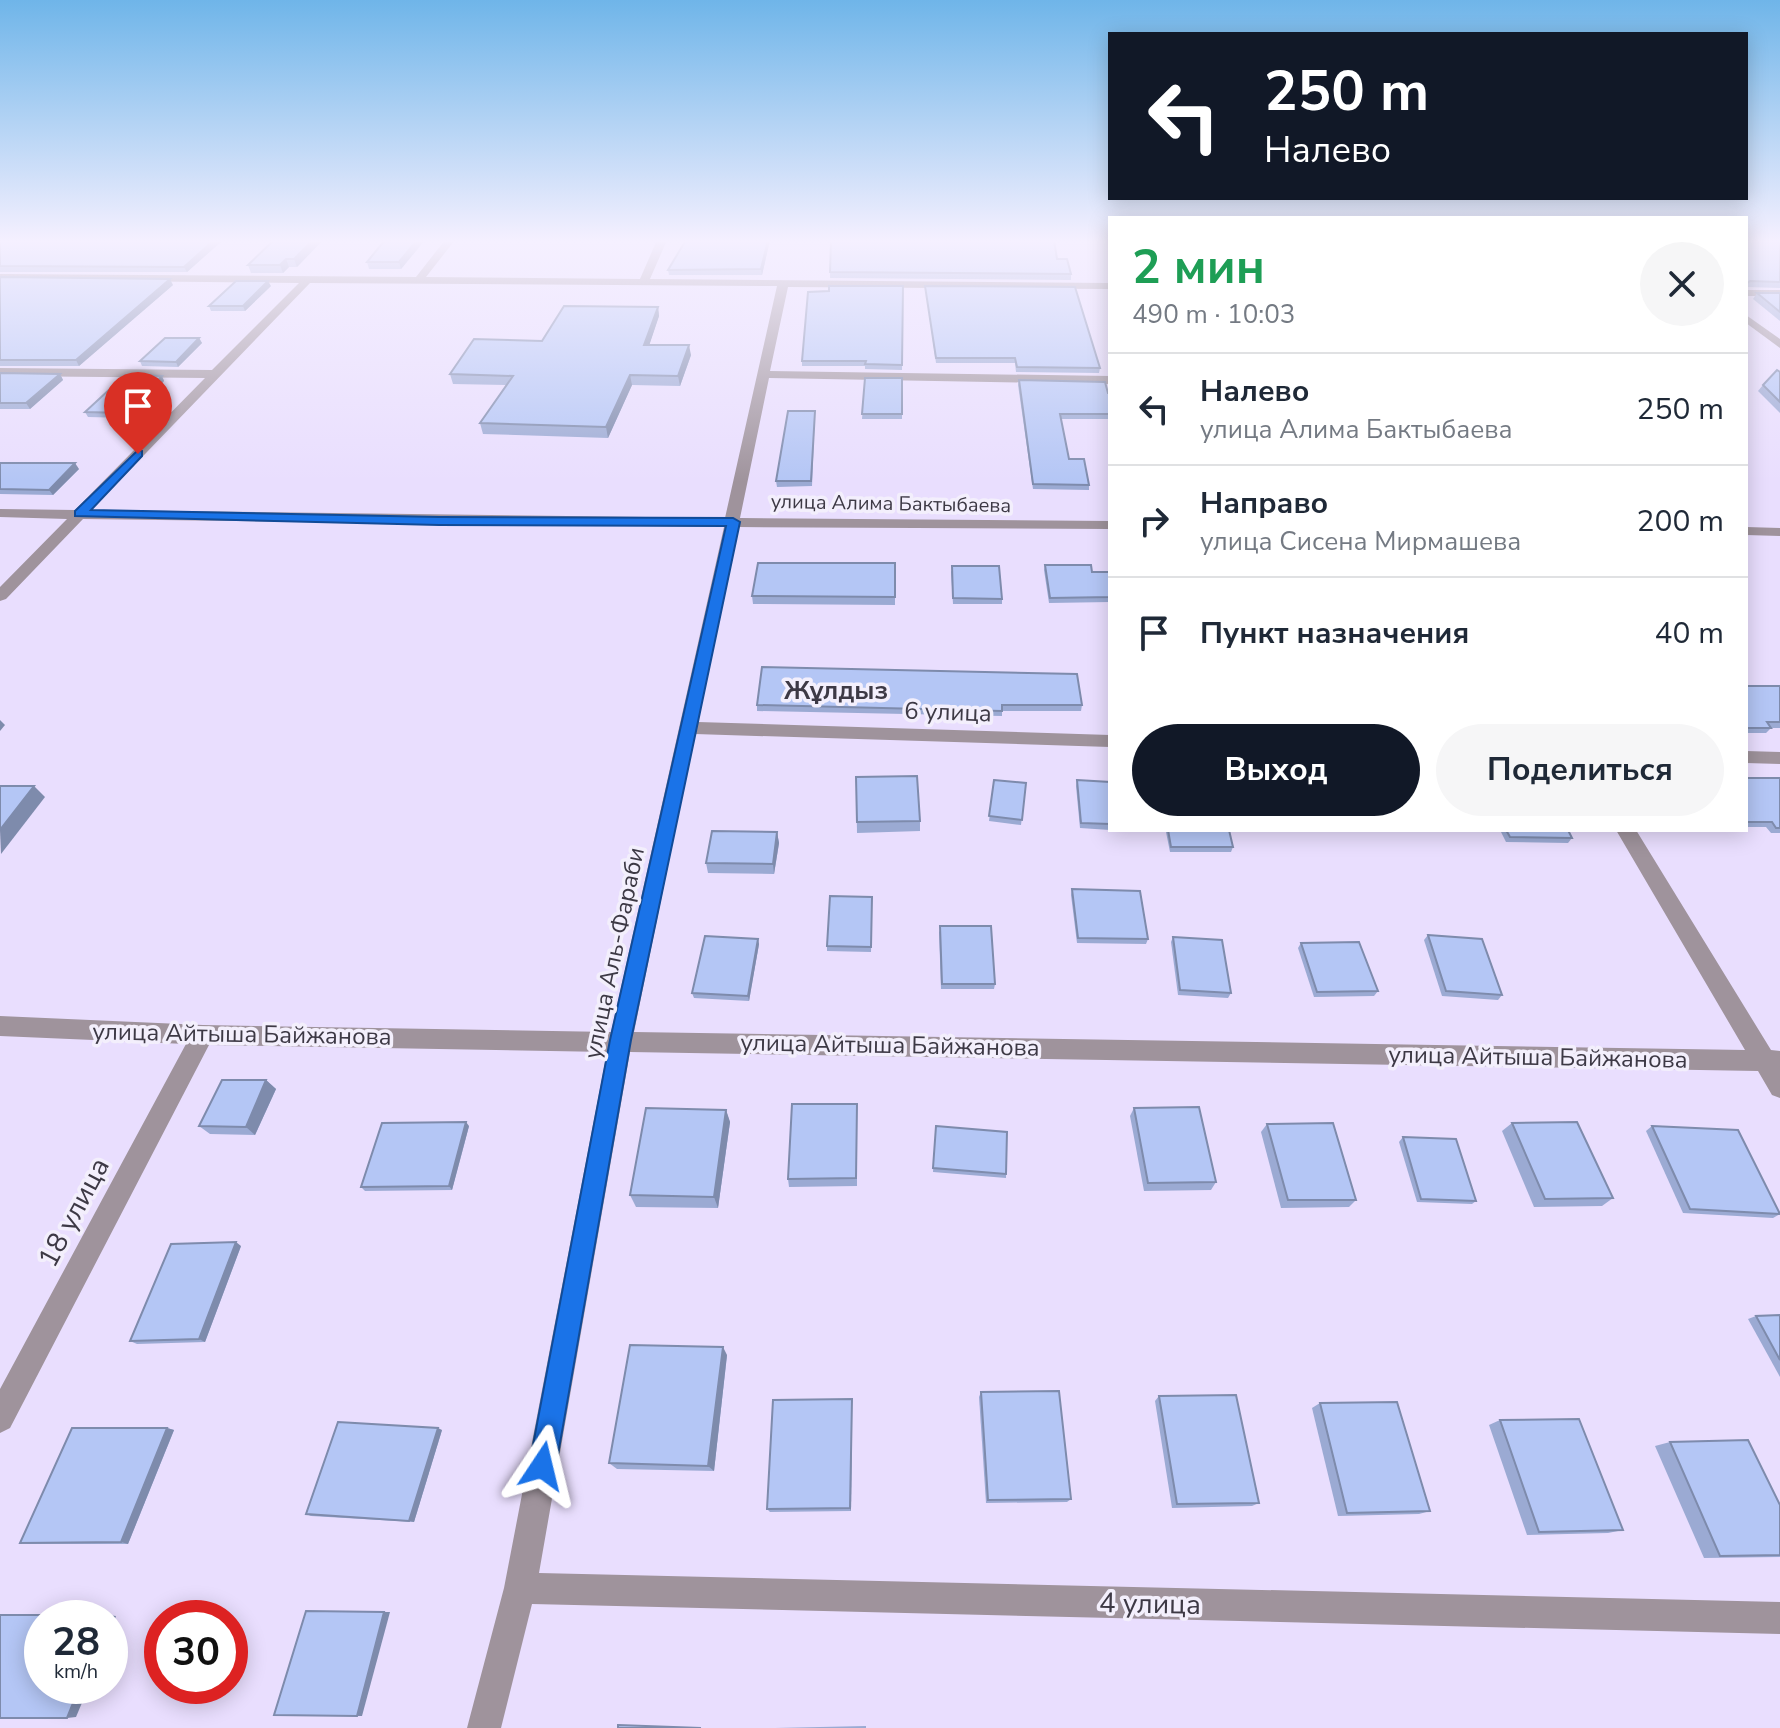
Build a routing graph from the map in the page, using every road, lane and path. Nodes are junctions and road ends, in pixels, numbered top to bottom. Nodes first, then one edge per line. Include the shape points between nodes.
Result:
1 (268, 321) edge
2 (775, 321) edge
3 (1749, 321) edge
4 (1780, 345) edge
5 (0, 372) edge
6 (216, 374) junction
7 (764, 374) junction
8 (1108, 380) edge
9 (0, 513) edge
10 (80, 514) junction
11 (733, 522) junction
12 (1108, 525) edge
13 (1748, 531) edge
14 (1780, 532) edge
15 (0, 596) edge
16 (689, 728) junction
17 (1108, 741) edge
18 (1748, 757) edge
19 (1780, 758) edge
20 (1627, 832) edge
21 (0, 1027) edge
22 (203, 1035) junction
23 (621, 1040) junction
24 (1772, 1061) edge
25 (1780, 1087) edge
26 (0, 1418) edge
27 (520, 1588) junction
28 (1780, 1618) edge
29 (484, 1728) edge

1 - 6 street
2 - 7 street, улица Аль-Фараби
3 - 4 street
5 - 6 street
6 - 10 street
7 - 8 street
7 - 11 street, улица Аль-Фараби
9 - 10 street, улица Алима Бактыбаева
10 - 11 street, улица Алима Бактыбаева
10 - 15 street
11 - 12 street, улица Алима Бактыбаева
11 - 16 street, улица Аль-Фараби
13 - 14 street
16 - 17 street, 6 улица
16 - 23 street, улица Аль-Фараби
18 - 19 street
20 - 24 street
21 - 22 street, улица Айтыша Байжанова
22 - 23 street, улица Айтыша Байжанова
22 - 26 street, 18 улица
23 - 24 street, улица Айтыша Байжанова
23 - 27 street, улица Аль-Фараби
24 - 25 street
27 - 28 street, 4 улица
27 - 29 street, улица Аль-Фараби

